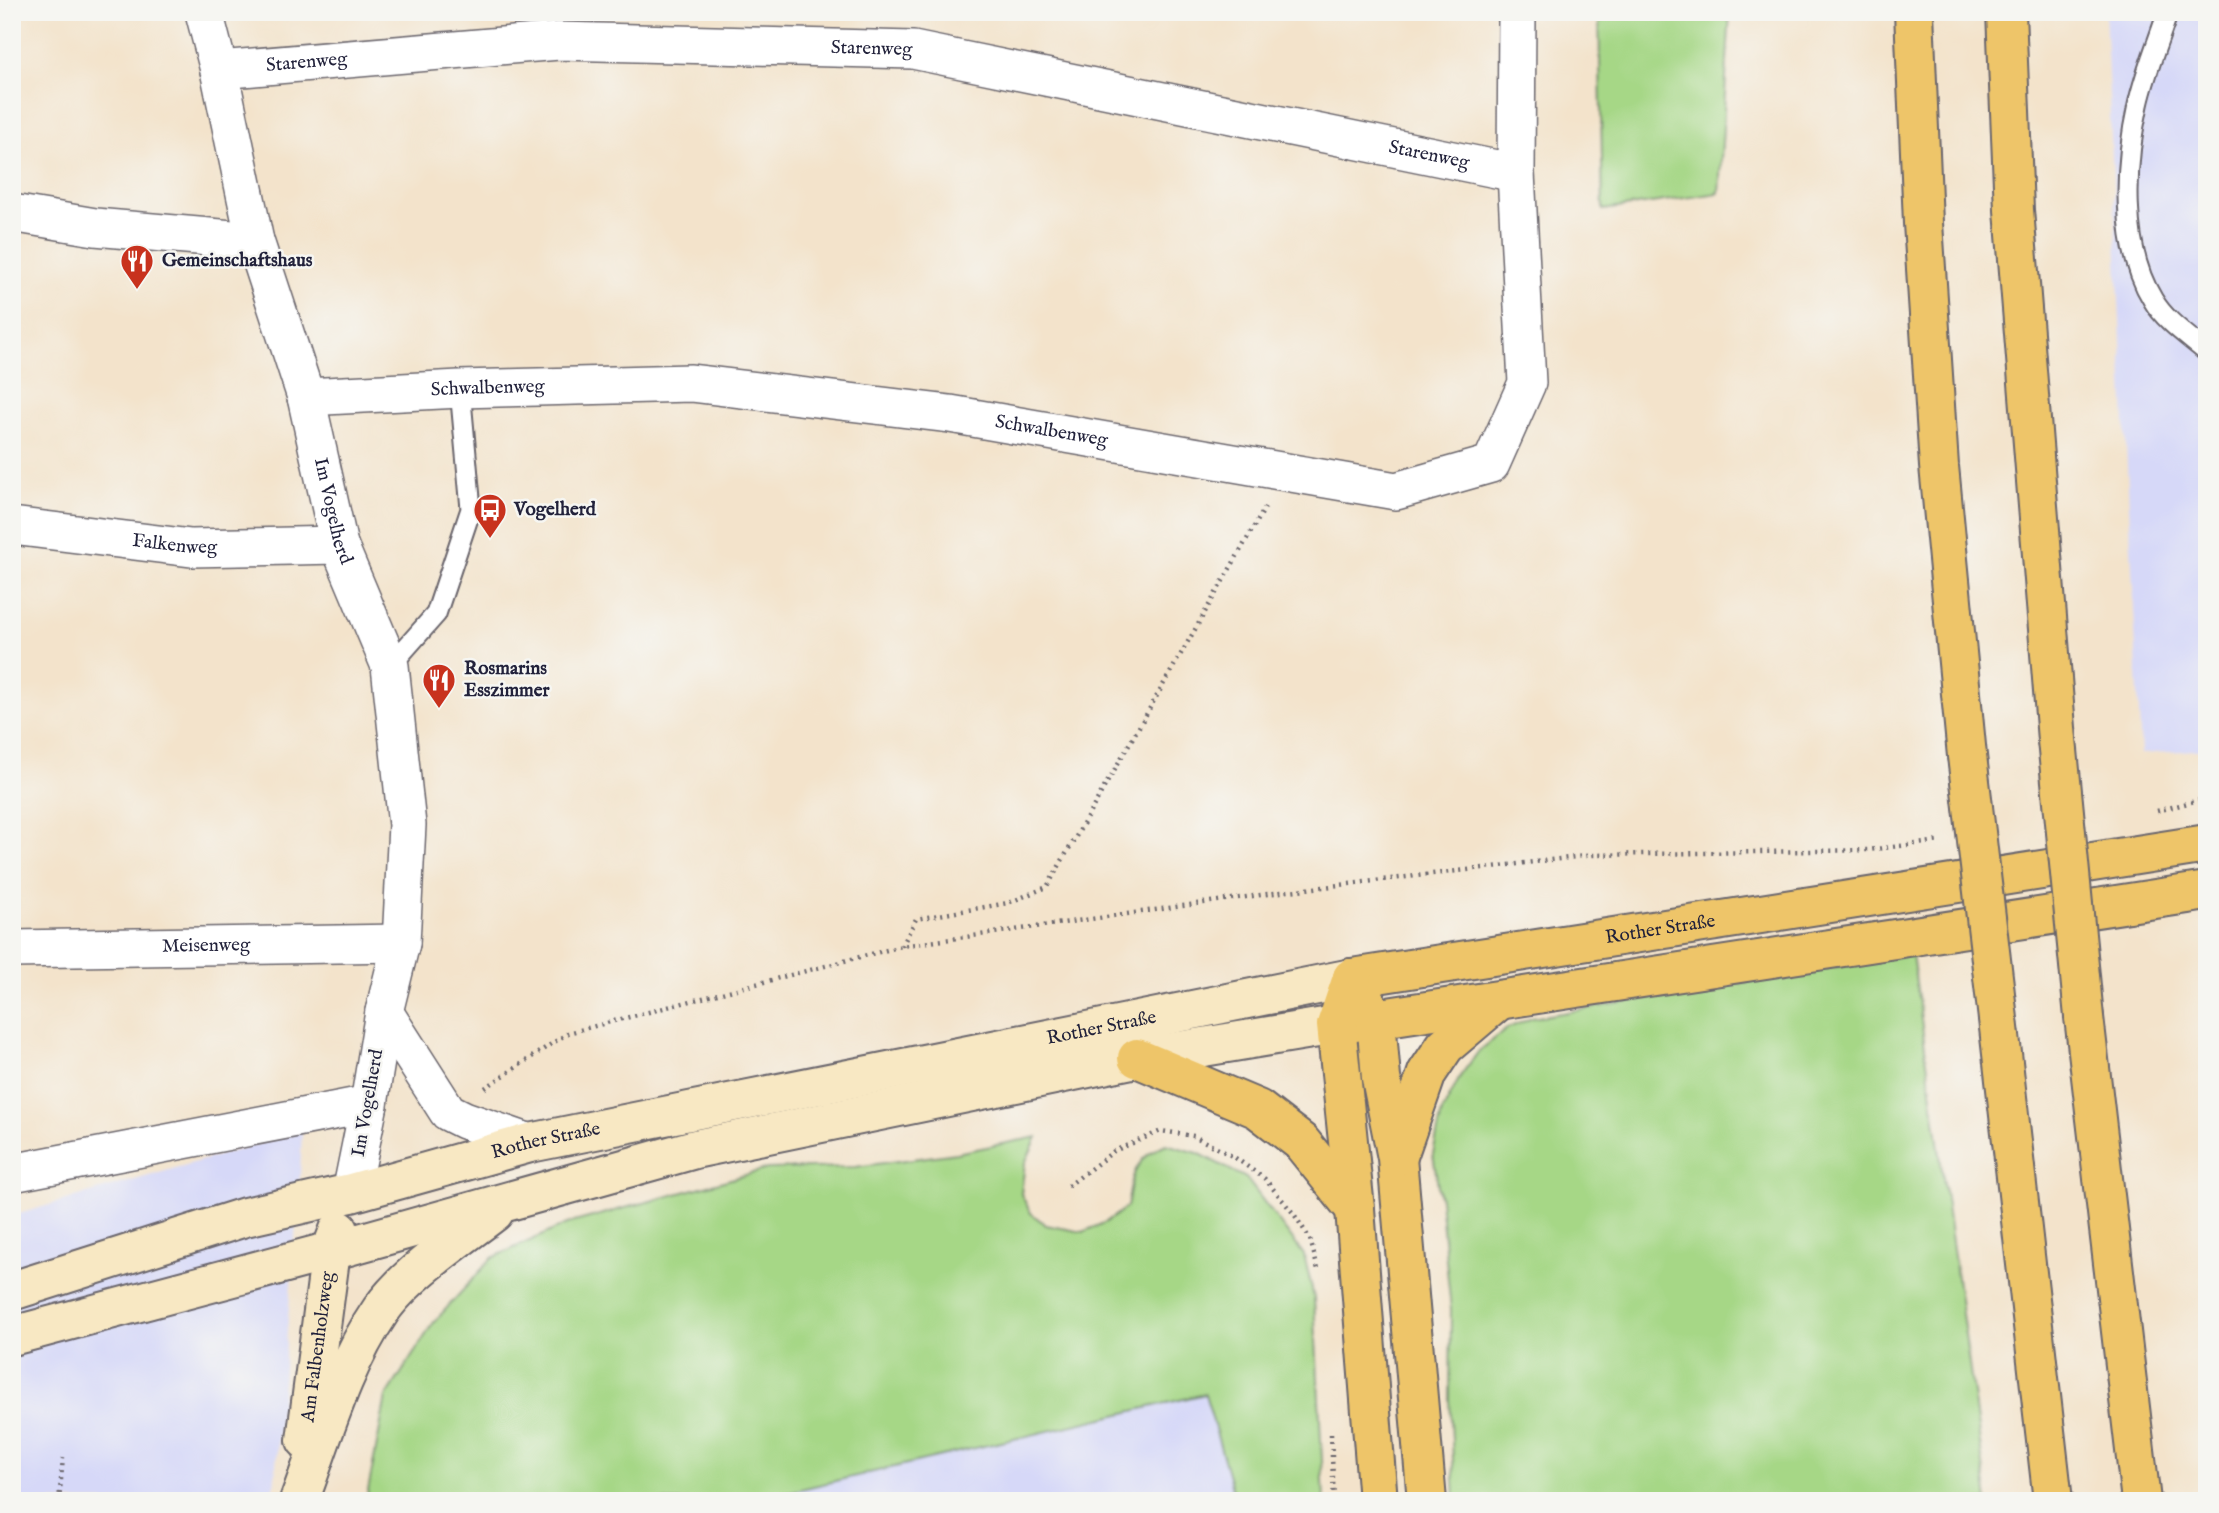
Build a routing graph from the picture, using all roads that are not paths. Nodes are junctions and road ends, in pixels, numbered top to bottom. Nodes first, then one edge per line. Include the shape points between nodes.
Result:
1 (204, 12) edge
2 (1517, 12) edge
3 (1914, 12) edge
4 (2006, 12) edge
5 (2168, 12) edge
6 (219, 70) junction
7 (1516, 173) junction
8 (12, 213) edge
9 (255, 241) junction
10 (2207, 352) edge
11 (460, 389) junction
12 (306, 397) junction
13 (12, 526) edge
14 (339, 545) junction
15 (390, 666) junction
16 (2207, 844) edge
17 (2207, 891) edge
18 (401, 943) junction
19 (12, 949) edge
20 (1352, 978) junction
21 (1498, 1001) junction
22 (384, 1012) junction
23 (1376, 1019) junction
24 (1336, 1025) junction
25 (1137, 1058) junction
26 (369, 1104) junction
27 (530, 1143) junction
28 (1397, 1158) junction
29 (12, 1173) edge
30 (351, 1193) junction
31 (509, 1200) junction
32 (1355, 1209) junction
33 (331, 1251) junction
34 (12, 1291) edge
35 (12, 1336) edge
36 (2132, 1416) junction
37 (2047, 1464) junction
38 (298, 1501) edge
39 (1378, 1501) edge
40 (1427, 1501) edge
41 (2045, 1501) edge
42 (2053, 1501) edge
43 (2141, 1501) edge
44 (2157, 1501) edge

1 - 6 street, Im Vogelherd
2 - 7 street
3 - 37 main road, bridge via 1939,466
4 - 36 main road, bridge via 2014,210 2057,740 2084,1017
5 - 10 lane via 2138,104 2129,215 2134,252 2153,301
6 - 7 street, Starenweg via 559,41 914,50
6 - 9 street, Im Vogelherd
7 - 11 street, Schwalbenweg via 1527,383 1491,464 1396,491 950,414 691,383
8 - 9 street via 95,227
9 - 12 street, Im Vogelherd
11 - 12 street, Schwalbenweg
11 - 15 lane via 471,509 436,614
12 - 14 street, Im Vogelherd
13 - 14 street, Falkenweg via 191,548
14 - 15 street, Im Vogelherd
15 - 18 street, Im Vogelherd via 407,825
16 - 20 main road, Rother Straße
17 - 21 main road, Rother Straße
18 - 19 street, Meisenweg
18 - 22 street, Im Vogelherd
20 - 23 main road
20 - 24 main road
20 - 27 main road, Rother Straße
21 - 23 main road, Rother Straße
21 - 28 main road via 1445,1046 1427,1073
22 - 26 street, Im Vogelherd
22 - 27 street, Im Vogelherd via 448,1112
23 - 24 main road, Rother Straße
23 - 28 main road via 1381,1079
24 - 25 main road, Rother Straße
24 - 32 main road
25 - 31 main road, Rother Straße via 695,1149
25 - 32 main road via 1258,1109 1301,1142
26 - 29 street
26 - 30 street, Im Vogelherd
27 - 30 main road, Rother Straße
28 - 40 main road
30 - 33 main road, Am Falbenholzweg
30 - 34 main road, Rother Straße via 245,1217
31 - 33 main road, Rother Straße
31 - 38 main road via 421,1268 382,1308 353,1357
32 - 39 main road
33 - 35 main road, Rother Straße
33 - 38 main road, Am Falbenholzweg
36 - 43 main road
36 - 44 main road
37 - 41 main road
37 - 42 main road

